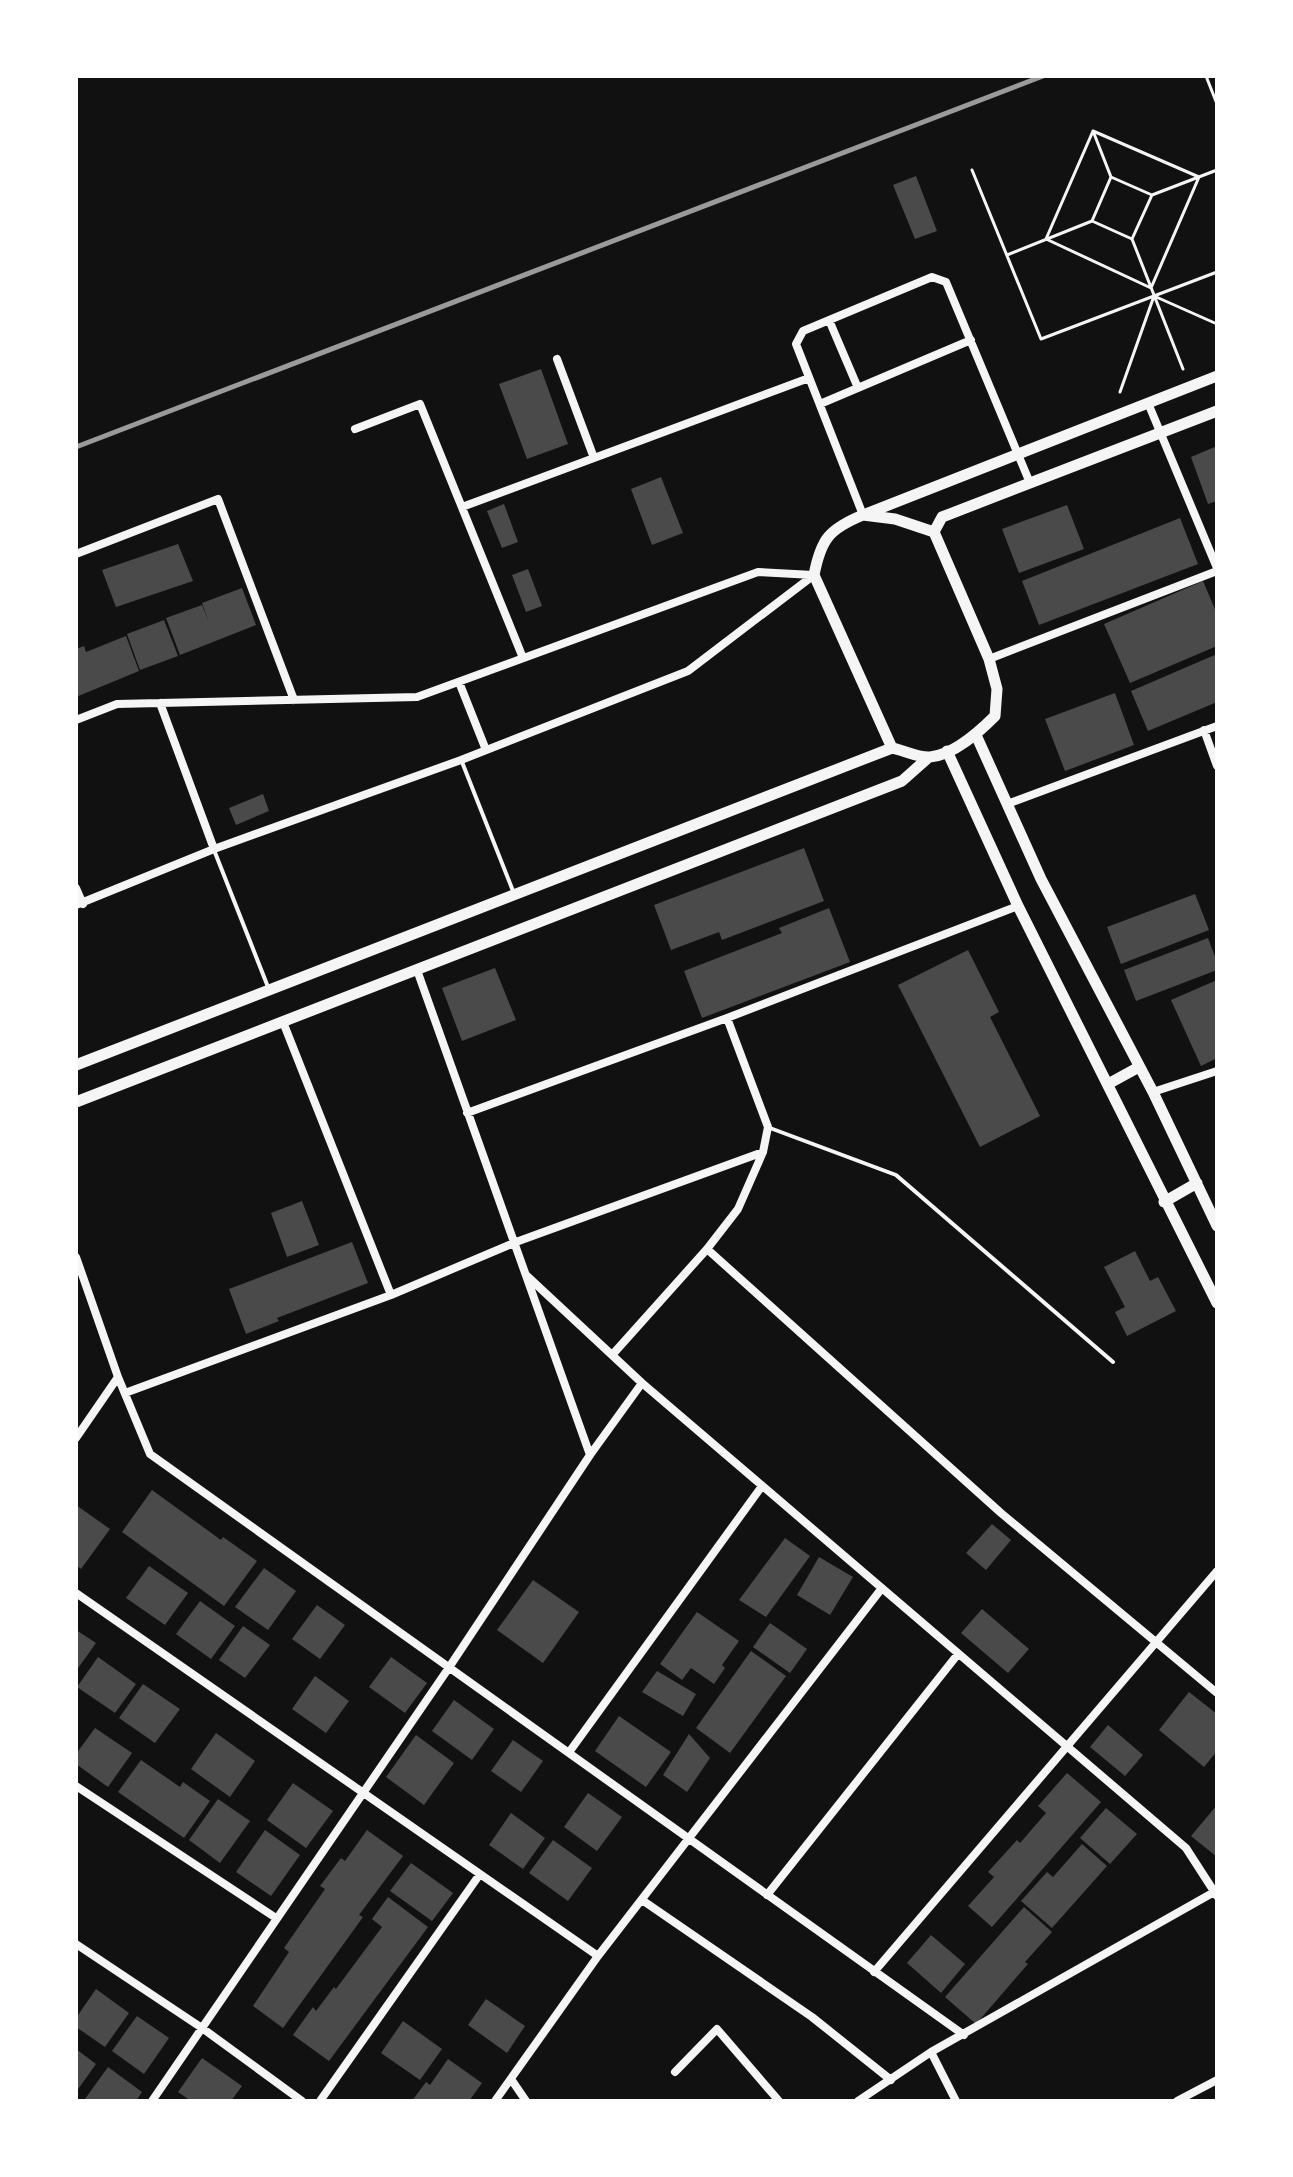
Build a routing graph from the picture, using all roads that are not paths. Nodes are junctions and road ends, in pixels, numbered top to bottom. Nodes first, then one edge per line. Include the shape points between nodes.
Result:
1 (829, 320) junction
2 (971, 340) junction
3 (557, 359) dead end
4 (1217, 376) edge
5 (809, 378) junction
6 (858, 388) junction
7 (1148, 403) junction
8 (820, 404) junction
9 (1217, 411) edge
10 (355, 429) dead end
11 (1160, 432) junction
12 (1018, 452) junction
13 (594, 458) junction
14 (1030, 483) junction
15 (462, 507) junction
16 (863, 515) junction
17 (934, 532) junction
18 (76, 554) edge
19 (1217, 570) edge
20 (814, 575) junction
21 (523, 658) junction
22 (989, 659) junction
23 (459, 682) junction
24 (294, 700) junction
25 (160, 703) junction
26 (76, 720) edge
27 (1217, 726) edge
28 (1204, 730) junction
29 (976, 735) junction
30 (892, 748) junction
31 (486, 750) junction
32 (947, 751) junction
33 (929, 757) junction
34 (461, 760) junction
35 (1217, 766) edge
36 (1007, 804) junction
37 (214, 849) junction
38 (76, 888) edge
39 (514, 895) junction
40 (79, 905) edge
41 (1018, 906) junction
42 (417, 970) junction
43 (269, 989) junction
44 (727, 1018) junction
45 (283, 1022) junction
46 (76, 1065) edge
47 (1139, 1067) junction
48 (1217, 1071) edge
49 (1108, 1084) junction
50 (1153, 1092) junction
51 (76, 1102) edge
52 (467, 1113) junction
53 (768, 1127) junction
54 (763, 1152) junction
55 (1197, 1183) junction
56 (1164, 1202) junction
57 (1216, 1223) edge
58 (516, 1242) junction
59 (707, 1249) junction
60 (76, 1257) edge
61 (526, 1275) junction
62 (391, 1295) junction
63 (1217, 1303) edge
64 (613, 1354) junction
65 (1113, 1362) dead end
66 (118, 1377) junction
67 (642, 1383) junction
68 (125, 1393) junction
69 (76, 1438) edge
70 (590, 1455) junction
71 (762, 1486) junction
72 (1217, 1571) edge
73 (882, 1588) junction
74 (76, 1593) edge
75 (1156, 1644) junction
76 (958, 1654) junction
77 (448, 1669) junction
78 (1217, 1693) edge
79 (1068, 1747) junction
80 (570, 1751) junction
81 (76, 1786) edge
82 (363, 1793) junction
83 (690, 1837) junction
84 (480, 1874) junction
85 (1216, 1893) edge
86 (767, 1895) junction
87 (642, 1900) junction
88 (276, 1918) junction
89 (76, 1944) edge
90 (598, 1956) junction
91 (874, 1972) junction
92 (202, 2028) junction
93 (964, 2035) junction
94 (931, 2052) junction
95 (675, 2072) dead end
96 (511, 2079) junction
97 (891, 2080) junction
98 (1217, 2080) edge
99 (152, 2101) edge
100 (302, 2101) edge
101 (320, 2101) edge
102 (495, 2101) edge
103 (526, 2101) edge
104 (779, 2101) edge
105 (858, 2101) edge
106 (956, 2101) edge
107 (1177, 2101) edge

1 - 2 street via 932,277 946,282
1 - 5 street via 803,331 796,344
1 - 6 street
2 - 6 street
2 - 12 street
3 - 13 street
4 - 7 main road
5 - 8 street
5 - 13 street
6 - 8 street
7 - 11 street
7 - 12 main road
8 - 16 street
9 - 11 main road
10 - 15 street via 420,404
11 - 14 main road
11 - 19 street
12 - 14 street
12 - 16 main road
13 - 15 street
14 - 17 main road via 942,517
15 - 21 street
16 - 17 main road
16 - 20 main road via 838,525 820,546
17 - 22 main road
18 - 24 street via 218,499
19 - 22 street
20 - 21 street via 758,572
20 - 30 main road
20 - 31 street via 688,671
21 - 23 street
22 - 29 main road via 997,689 995,716
23 - 24 street via 417,697
23 - 31 street
24 - 25 street
25 - 26 street via 117,704
25 - 37 street
27 - 28 street
28 - 35 street
28 - 36 street
29 - 32 main road
29 - 36 main road
30 - 33 main road
30 - 39 main road
31 - 34 street
32 - 33 main road
32 - 41 main road
33 - 42 main road via 902,781
34 - 37 street
34 - 39 lane
36 - 47 main road
37 - 40 street
37 - 43 lane
38 - 40 street
39 - 43 main road
41 - 44 street
41 - 49 main road
42 - 45 main road
42 - 52 street
43 - 46 main road
44 - 52 street
44 - 53 street
45 - 51 main road
45 - 62 street
47 - 49 main road
47 - 50 main road
48 - 50 street
49 - 56 main road
50 - 55 main road
52 - 58 street
53 - 54 street
53 - 65 lane via 896,1175
54 - 58 street
54 - 59 street via 738,1209
55 - 56 main road
55 - 57 main road
56 - 63 main road
58 - 61 street
58 - 62 street
59 - 64 street
59 - 75 street via 1001,1513
60 - 66 street
61 - 64 street
61 - 70 street
62 - 68 street
64 - 67 street
66 - 68 street
66 - 69 street
67 - 70 street
67 - 71 street
68 - 77 street via 150,1454
70 - 77 street
71 - 73 street
71 - 80 street
72 - 75 street
73 - 76 street
73 - 83 street
74 - 82 street
75 - 78 street
75 - 79 street
76 - 79 street
76 - 86 street
77 - 80 street
77 - 82 street
79 - 85 street via 1186,1848
79 - 91 street
80 - 83 street
81 - 88 street
82 - 84 street
82 - 88 street
83 - 86 street
83 - 87 street
84 - 90 street
84 - 101 street
85 - 93 street
86 - 91 street
87 - 90 street
87 - 97 street via 812,2017
88 - 92 street
89 - 92 street
90 - 96 street
91 - 93 street
92 - 99 street
92 - 100 street
93 - 94 street
94 - 97 street
94 - 106 street
95 - 104 street via 717,2029
96 - 102 street
96 - 103 street
97 - 105 street
98 - 107 street

